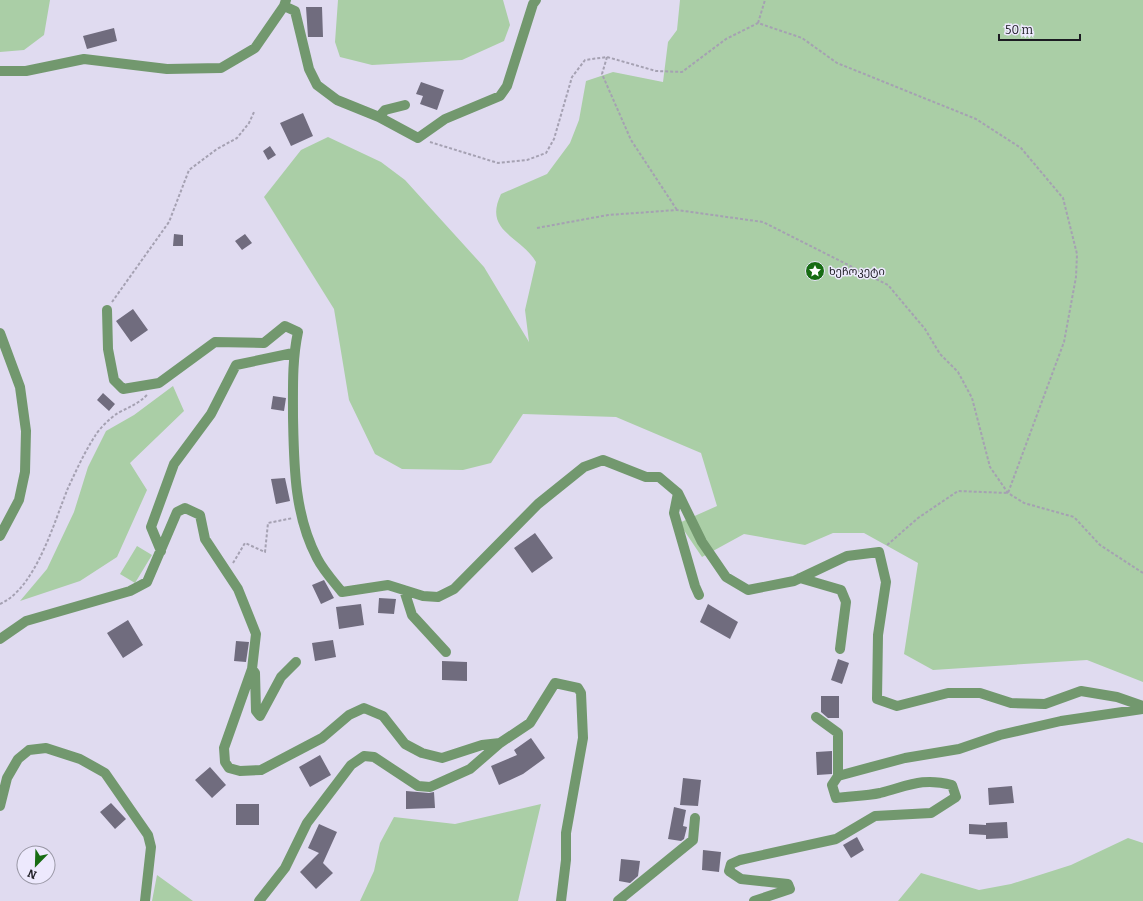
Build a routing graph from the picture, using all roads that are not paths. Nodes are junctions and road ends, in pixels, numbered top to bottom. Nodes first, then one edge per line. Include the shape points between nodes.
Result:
1 (536, 0) edge
2 (285, 3) edge
3 (0, 71) edge
4 (405, 105) dead end
5 (379, 117) junction
6 (107, 310) road end
7 (0, 334) edge
8 (293, 353) junction
9 (678, 493) junction
10 (0, 536) edge
11 (160, 551) junction
12 (800, 578) junction
13 (404, 590) junction
14 (699, 595) dead end
15 (0, 639) edge
16 (840, 649) dead end
17 (446, 652) dead end
18 (296, 662) dead end
19 (252, 669) junction
20 (1143, 706) edge
21 (1143, 709) edge
22 (816, 718) dead end
23 (500, 742) junction
24 (838, 776) junction
25 (0, 806) edge
26 (696, 818) dead end
27 (145, 901) edge
28 (259, 901) edge
29 (561, 901) edge
30 (618, 901) edge
31 (754, 901) edge

1 - 5 street via 507,86 500,96 445,119 418,138
2 - 3 street via 255,48 221,68 167,69 84,59 26,71
2 - 5 street via 295,11 309,69 317,85 337,100
4 - 5 street via 385,110
6 - 8 street via 108,349 114,380 123,389 159,383 215,342 264,344 285,326 298,332
7 - 10 street via 20,387 26,431 25,472 19,500
8 - 11 street via 236,365 211,414 174,464 151,527
8 - 13 street via 294,473 301,517 317,558 342,592 388,585
9 - 12 street via 702,542 726,578 748,590
9 - 13 street via 659,477 646,477 603,460 584,467 538,504 454,589 438,596 423,596
9 - 14 street via 674,513
11 - 15 street via 147,582 130,591 26,621
11 - 19 street via 177,512 185,508 200,515 205,539 238,589 256,634
12 - 16 street via 841,590 846,602
12 - 20 street via 847,556 879,552 886,582 878,635 877,699 897,706 948,693 980,693 1011,703 1046,704 1081,691 1117,696
13 - 17 street via 412,615
18 - 19 street via 281,676 260,716 256,711 255,673
19 - 23 street via 224,748 225,762 229,768 240,771 261,770 322,738 349,715 364,708 383,716 405,744 422,754 442,758
21 - 24 street via 1061,721 1000,735 959,749 905,758
22 - 24 street via 838,733
23 - 28 street via 470,770 430,787 418,786 374,757 364,756 351,765 307,823 285,868
23 - 29 street via 530,723 555,684 578,688 581,693 583,738 566,833
24 - 31 street via 832,785 836,798 879,794 912,783 936,781 952,785 956,797 931,813 875,816 836,839 731,864 729,871 741,879 788,884 790,889
25 - 27 street via 7,778 18,759 29,750 46,748 80,759 105,773 148,835 151,847
26 - 30 street via 693,840

